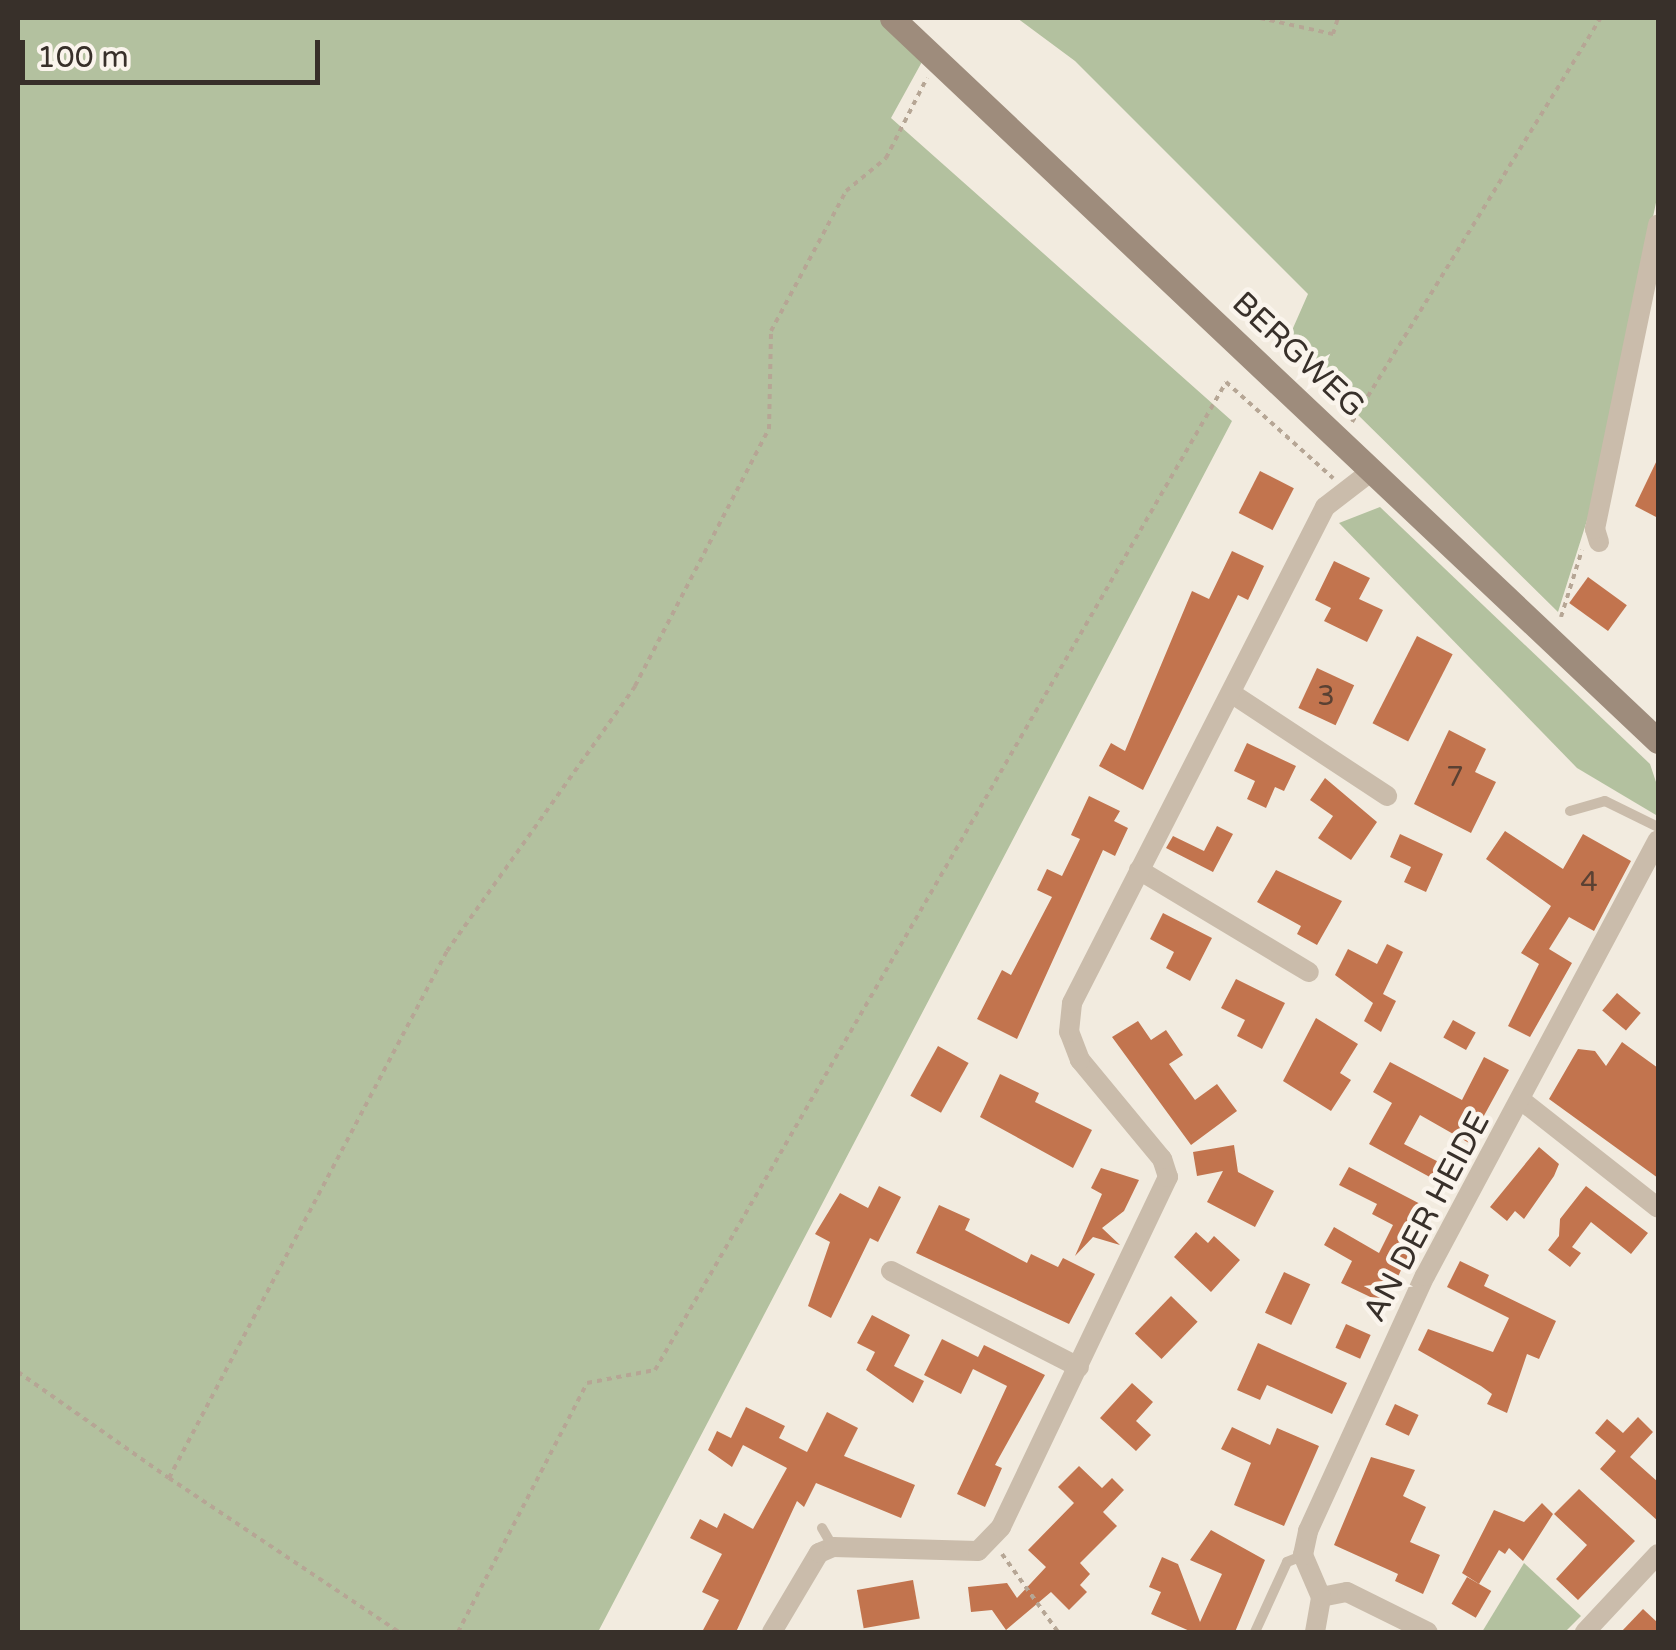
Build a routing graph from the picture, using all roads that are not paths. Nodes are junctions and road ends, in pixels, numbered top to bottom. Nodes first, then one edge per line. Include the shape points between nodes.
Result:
1 (892, 18) edge
2 (1658, 224) edge
3 (1372, 470) junction
4 (1597, 535) road end
5 (1231, 693) junction
6 (1658, 741) edge
7 (1388, 796) dead end
8 (1570, 811) dead end
9 (1658, 827) edge
10 (1658, 840) edge
11 (1139, 870) junction
12 (1309, 972) dead end
13 (1521, 1100) junction
14 (1658, 1208) edge
15 (891, 1270) dead end
16 (1079, 1367) junction
17 (1658, 1554) edge
18 (1303, 1555) junction
19 (1321, 1597) junction
20 (772, 1632) edge
21 (1256, 1632) edge
22 (1315, 1632) edge
23 (1428, 1632) edge
24 (1585, 1632) edge

1 - 3 main road, BERGWEG
2 - 4 street
3 - 5 street via 1326,508
3 - 6 main road, BERGWEG
5 - 7 street
5 - 11 street
8 - 9 lane via 1605,801
10 - 13 street, AN DER HEIDE
11 - 12 street
11 - 16 street via 1072,1002 1069,1032 1080,1060 1162,1158 1168,1176
13 - 14 street
13 - 18 street, AN DER HEIDE via 1424,1276
15 - 16 street
16 - 20 street via 993,1542 978,1552 827,1537
17 - 24 street
18 - 19 street
18 - 21 lane via 1287,1562
19 - 22 street
19 - 23 street via 1347,1592

